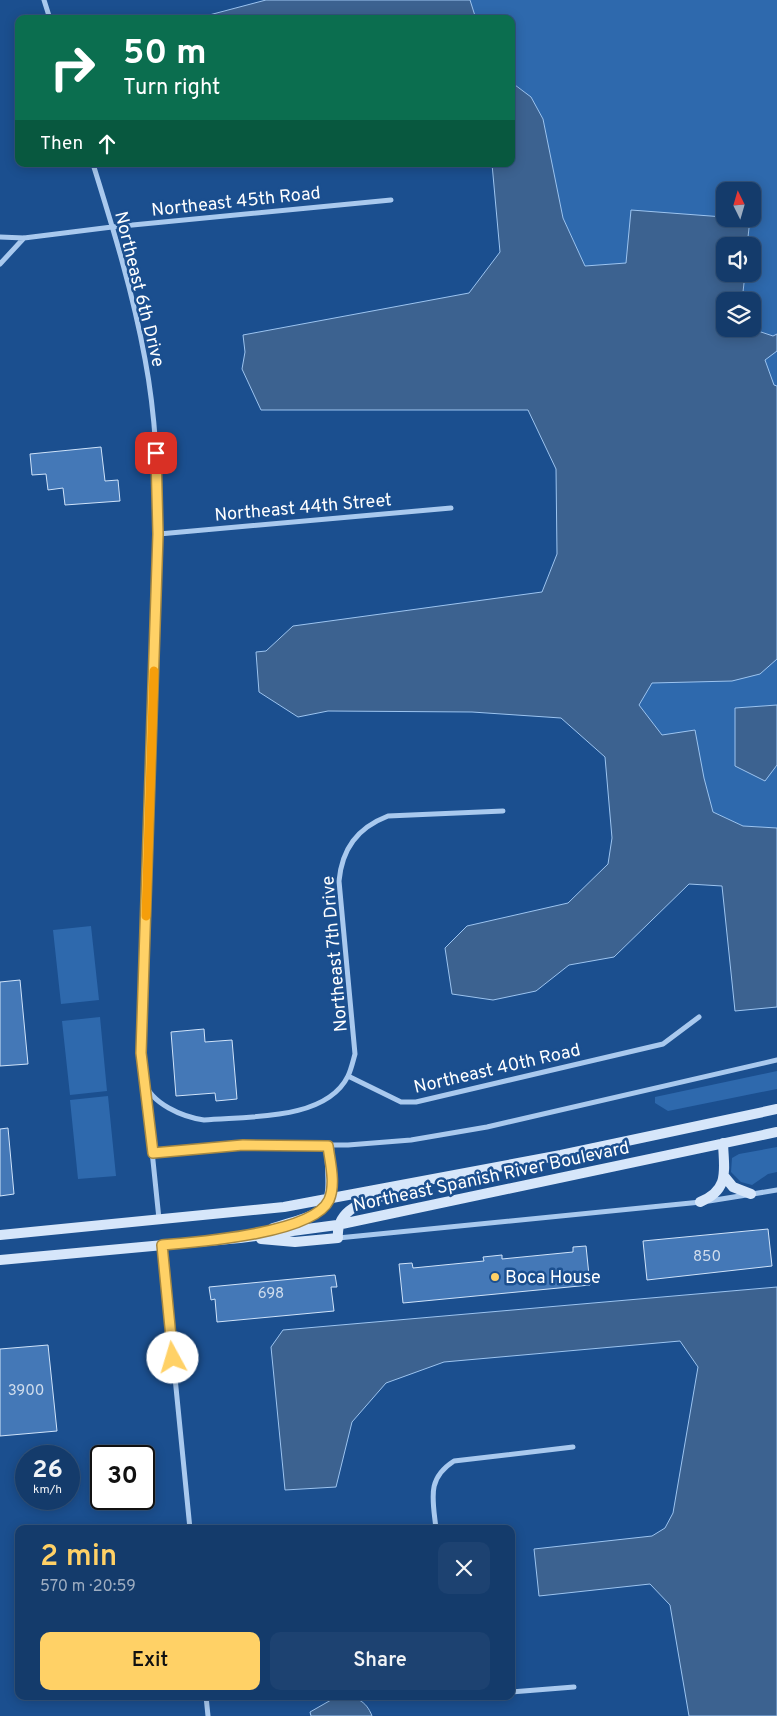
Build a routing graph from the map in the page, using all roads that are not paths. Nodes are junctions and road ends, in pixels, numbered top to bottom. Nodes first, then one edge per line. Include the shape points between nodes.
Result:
1 (44, 0) edge
2 (49, 15) edge
3 (94, 167) edge
4 (391, 200) dead end
5 (112, 227) junction
6 (0, 237) edge
7 (24, 238) junction
8 (0, 264) edge
9 (450, 508) dead end
10 (158, 534) junction
11 (503, 811) dead end
12 (699, 1018) dead end
13 (777, 1060) edge
14 (348, 1076) junction
15 (144, 1082) junction
16 (777, 1109) edge
17 (777, 1132) edge
18 (723, 1143) junction
19 (328, 1146) junction
20 (153, 1153) junction
21 (450, 1175) junction
22 (724, 1176) junction
23 (777, 1190) edge
24 (751, 1194) junction
25 (329, 1199) junction
26 (700, 1202) junction
27 (159, 1219) junction
28 (337, 1225) junction
29 (0, 1235) edge
30 (240, 1238) junction
31 (338, 1238) junction
32 (162, 1245) junction
33 (0, 1260) edge
34 (573, 1447) dead end
35 (190, 1525) edge
36 (436, 1525) edge
37 (574, 1686) dead end
38 (515, 1692) edge
39 (206, 1700) edge
40 (208, 1716) edge

1 - 2 street
3 - 5 street, Northeast 6th Drive
4 - 5 street, Northeast 45th Road
5 - 7 street, Northeast 45th Road
5 - 10 street, Northeast 6th Drive via 145,361 158,472
6 - 7 street, Northeast 45th Road
7 - 8 street
9 - 10 street, Northeast 44th Street
10 - 15 street, Northeast 6th Drive via 142,1043
11 - 14 street, Northeast 7th Drive via 388,816 368,825 352,840 340,867 355,1041 355,1054
12 - 14 street, Northeast 40th Road via 663,1044 416,1102 401,1102
13 - 19 street via 468,1131 394,1142
14 - 15 street via 336,1093 311,1108 204,1120 190,1118 158,1100
15 - 20 street, Northeast 6th Drive
16 - 21 main road, Northeast Spanish River Boulevard
17 - 18 main road, Northeast Spanish River Boulevard
18 - 22 main road
18 - 28 main road, Northeast Spanish River Boulevard
19 - 20 street via 243,1145
19 - 25 main road via 332,1185
20 - 27 street, Northeast 6th Drive
21 - 25 main road, Northeast Spanish River Boulevard
21 - 28 main road via 354,1207 341,1217
22 - 24 main road via 733,1187
22 - 26 main road via 718,1191
23 - 24 street, Northeast Spanish River Boulevard
24 - 26 street, Northeast Spanish River Boulevard
25 - 27 main road, Northeast Spanish River Boulevard via 284,1207
25 - 30 main road via 312,1216
26 - 31 street, Northeast Spanish River Boulevard
27 - 29 main road, Northeast Spanish River Boulevard
28 - 30 main road, Northeast Spanish River Boulevard
28 - 31 main road
30 - 31 main road via 295,1242
30 - 32 main road, Northeast Spanish River Boulevard
32 - 33 main road, Northeast Spanish River Boulevard
32 - 35 street
34 - 36 street via 454,1460 442,1469 434,1483
37 - 38 street
39 - 40 street

